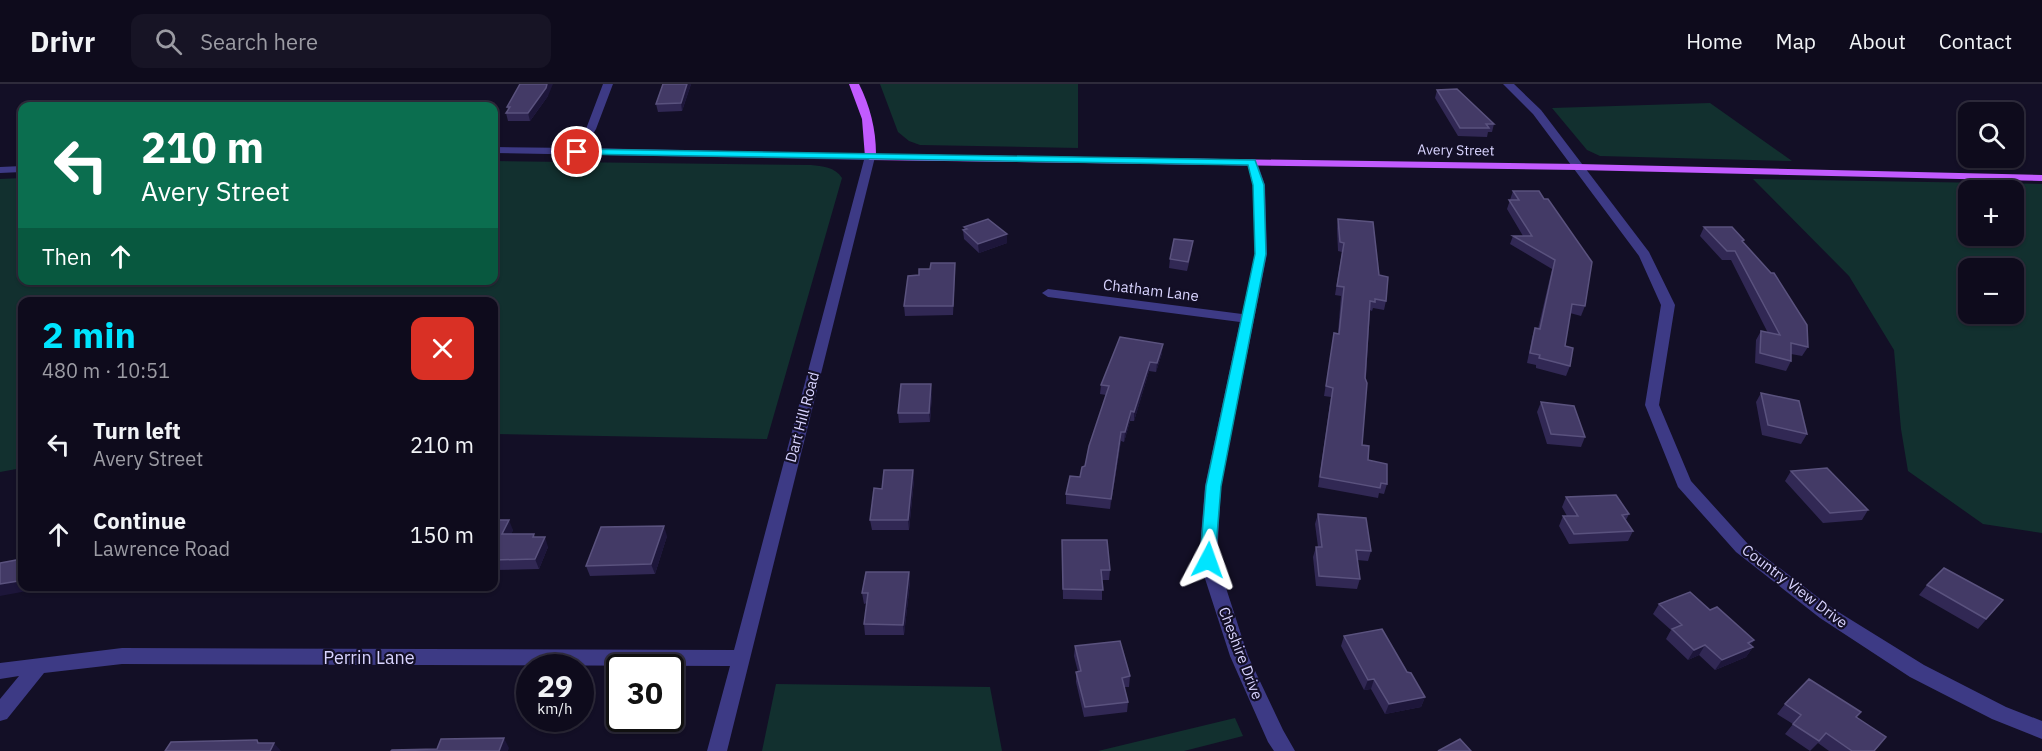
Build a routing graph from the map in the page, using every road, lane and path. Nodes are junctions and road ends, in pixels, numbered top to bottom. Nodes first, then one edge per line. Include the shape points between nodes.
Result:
1 (608, 84) edge
2 (854, 84) edge
3 (1508, 84) edge
4 (498, 150) edge
5 (577, 152) junction
6 (870, 157) junction
7 (1252, 162) junction
8 (1579, 167) junction
9 (18, 169) edge
10 (0, 170) edge
11 (2042, 178) edge
12 (1048, 293) dead end
13 (1249, 319) junction
14 (739, 658) junction
15 (39, 666) junction
16 (0, 671) edge
17 (0, 712) edge
18 (2042, 730) edge
19 (717, 751) edge
20 (1285, 751) edge

1 - 5 street via 591,129
2 - 6 main road, Dart Hill Road via 864,104 871,134
3 - 8 street, Country View Drive via 1537,112
4 - 5 street
5 - 6 street
6 - 7 main road, Avery Street
6 - 14 street, Dart Hill Road
7 - 8 main road, Avery Street
7 - 13 street, Cheshire Drive via 1258,185 1261,254
8 - 11 main road, Avery Street
8 - 18 street, Country View Drive via 1645,255 1668,305 1652,405 1684,483 1742,548 1826,613 1917,671
9 - 10 street
12 - 13 street, Chatham Lane
13 - 20 street, Cheshire Drive via 1213,486 1208,560 1239,656
14 - 15 street, Perrin Lane via 122,656
14 - 19 street, Dart Hill Road
15 - 16 street, Perrin Lane
15 - 17 street

